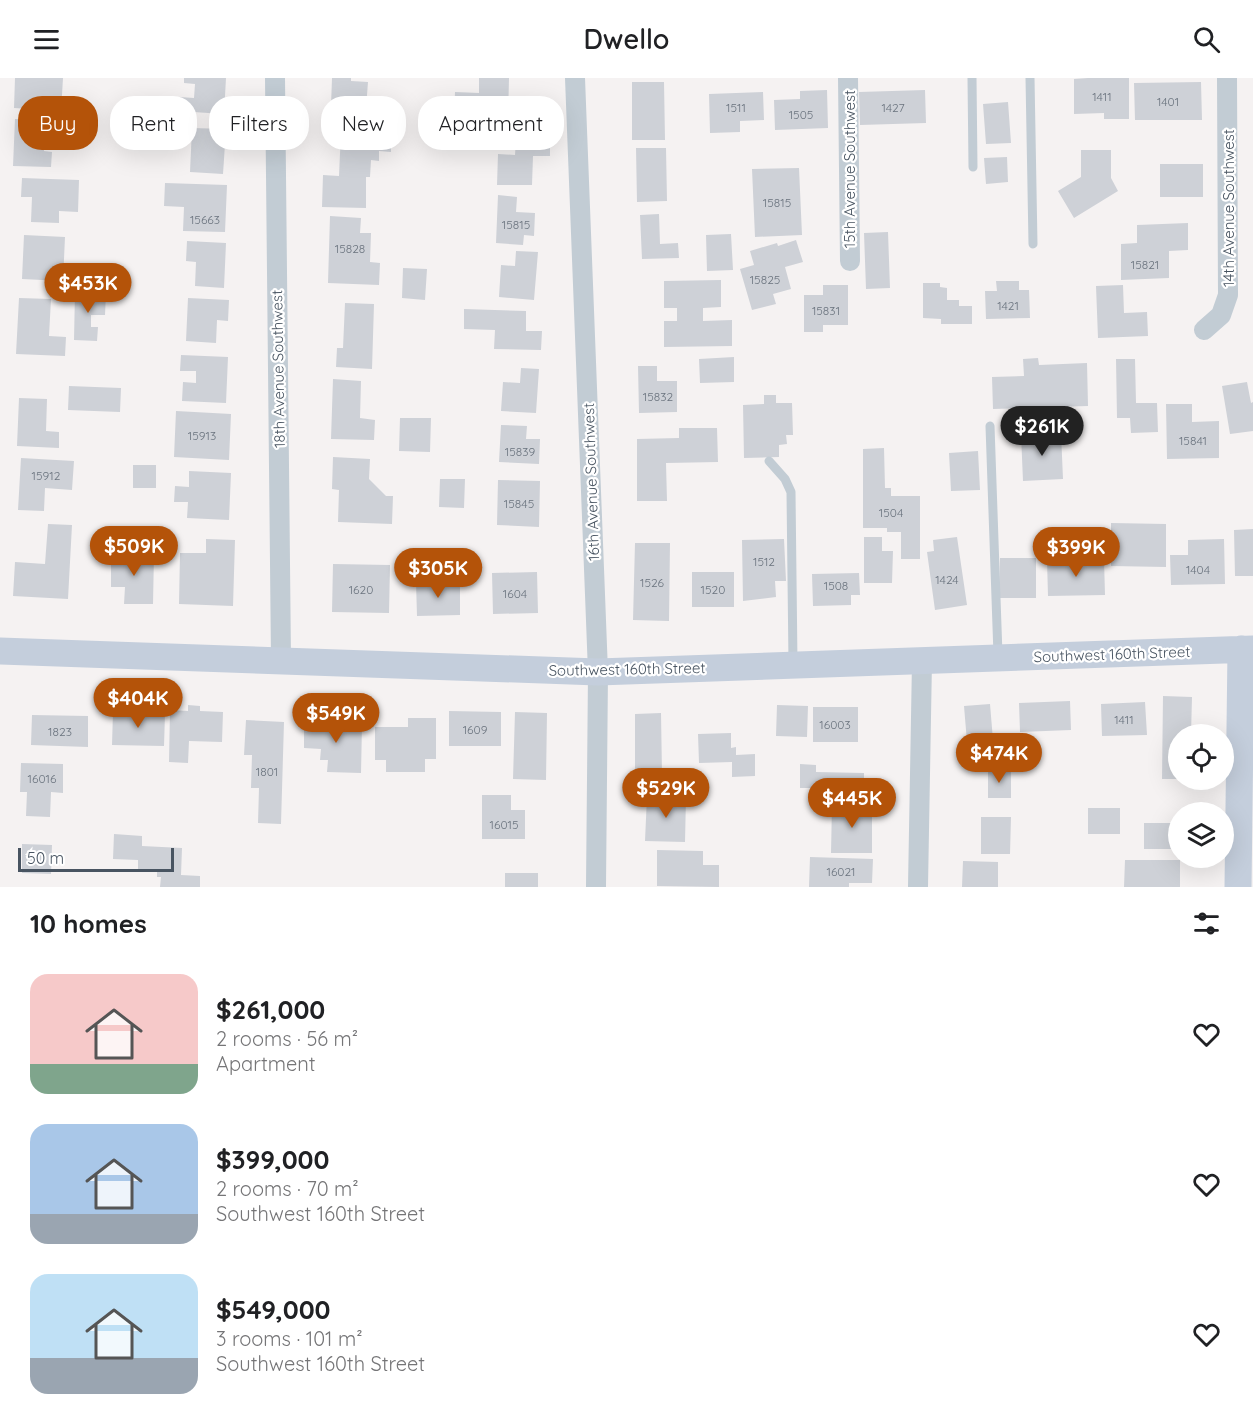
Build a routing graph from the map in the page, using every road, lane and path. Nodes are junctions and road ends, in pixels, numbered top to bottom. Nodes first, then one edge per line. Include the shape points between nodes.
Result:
1 (274, 78) edge
2 (574, 78) edge
3 (848, 78) edge
4 (972, 78) edge
5 (1030, 78) edge
6 (1227, 78) edge
7 (973, 167) dead end
8 (1034, 244) dead end
9 (850, 261) dead end
10 (1204, 330) dead end
11 (990, 426) dead end
12 (769, 461) dead end
13 (1247, 649) edge
14 (0, 651) edge
15 (999, 658) junction
16 (281, 660) junction
17 (922, 661) junction
18 (793, 666) junction
19 (598, 672) junction
20 (596, 887) edge
21 (918, 887) edge
22 (1238, 887) edge

1 - 16 street, 18th Avenue Southwest
2 - 19 street, 16th Avenue Southwest
3 - 9 street, 15th Avenue Southwest
4 - 7 lane
5 - 8 lane
6 - 10 street, 14th Avenue Southwest via 1228,295 1221,315
11 - 15 lane
12 - 18 lane via 785,479 790,492
13 - 15 street, Southwest 160th Street
13 - 22 street
14 - 16 street, Southwest 160th Street
15 - 17 street, Southwest 160th Street
16 - 19 street, Southwest 160th Street
17 - 18 street, Southwest 160th Street
17 - 21 street
18 - 19 street, Southwest 160th Street
19 - 20 street, 16th Avenue Southwest

